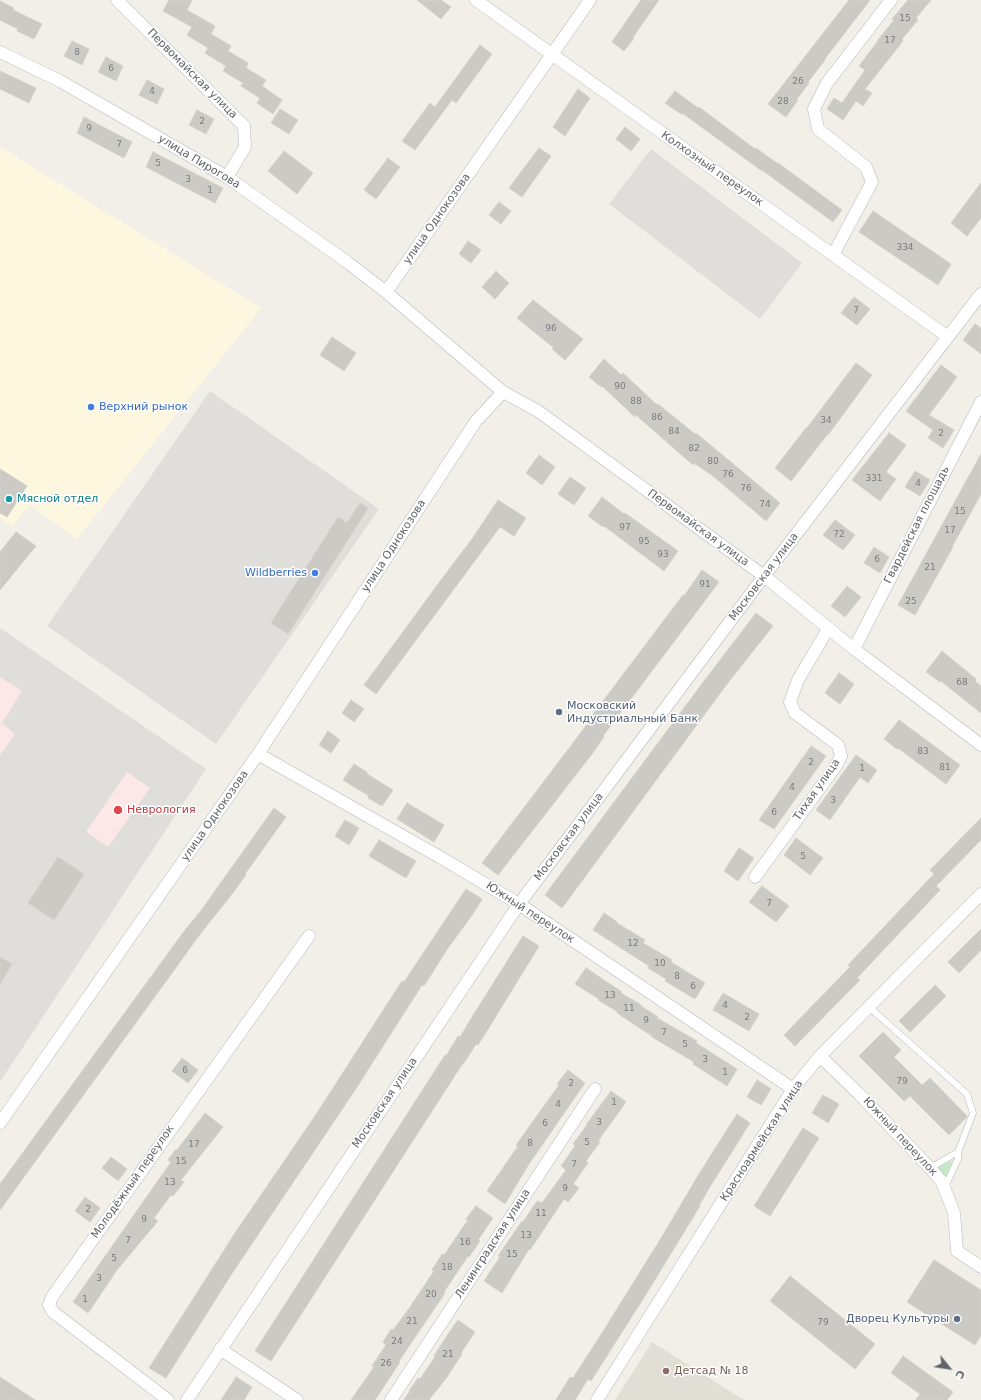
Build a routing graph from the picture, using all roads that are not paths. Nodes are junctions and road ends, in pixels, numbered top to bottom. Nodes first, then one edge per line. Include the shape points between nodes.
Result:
1 (117, 0) edge
2 (476, 0) edge
3 (590, 0) edge
4 (891, 0) edge
5 (0, 52) edge
6 (551, 54) junction
7 (227, 177) junction
8 (833, 255) junction
9 (386, 292) junction
10 (979, 302) edge
11 (948, 337) junction
12 (503, 392) junction
13 (981, 402) edge
14 (764, 576) junction
15 (828, 629) junction
16 (854, 649) junction
17 (981, 746) edge
18 (258, 754) junction
19 (755, 877) dead end
20 (981, 894) edge
21 (519, 904) junction
22 (309, 936) dead end
23 (868, 1007) junction
24 (820, 1056) junction
25 (595, 1089) dead end
26 (793, 1089) junction
27 (0, 1123) edge
28 (958, 1152) junction
29 (930, 1168) junction
30 (944, 1188) junction
31 (981, 1267) edge
32 (220, 1349) junction
33 (168, 1400) edge
34 (187, 1400) edge
35 (297, 1400) edge
36 (391, 1400) edge
37 (597, 1400) edge

1 - 7 street, Первомайская улица via 244,126 245,147
2 - 6 street, Колхозный переулок
3 - 6 street, улица Однокозова
4 - 8 street via 827,83 814,109 818,129 866,167 872,182
5 - 7 street, улица Пирогова via 60,81
6 - 8 street, Колхозный переулок
6 - 9 street, улица Однокозова
7 - 9 street, улица Пирогова
8 - 11 street, Колхозный переулок
9 - 12 street
10 - 11 street, Московская улица
11 - 14 street, Московская улица
12 - 14 street, Первомайская улица via 538,411
12 - 18 street, улица Однокозова via 476,421
13 - 16 street, Гвардейская площадь
14 - 15 street, Первомайская улица
14 - 21 street, Московская улица
15 - 16 street, Первомайская улица
15 - 19 street, Тихая улица via 798,680 790,702 794,713 838,745 842,756
16 - 17 street, Первомайская улица
18 - 21 street, Южный переулок
18 - 27 street, улица Однокозова
20 - 23 street, Красноармейская улица
21 - 26 street, Южный переулок
21 - 32 street, Московская улица
22 - 33 street, Молодёжный переулок via 52,1297 49,1305 53,1312
23 - 24 street, Красноармейская улица
23 - 28 lane via 967,1094 973,1113
24 - 26 street, Красноармейская улица
24 - 29 street, Южный переулок
25 - 36 street, Ленинградская улица
26 - 37 street, Красноармейская улица
28 - 29 lane
28 - 30 lane via 958,1159
29 - 30 street, Южный переулок
30 - 31 street, Южный переулок via 954,1213 957,1251
32 - 34 street, Московская улица
32 - 35 street

